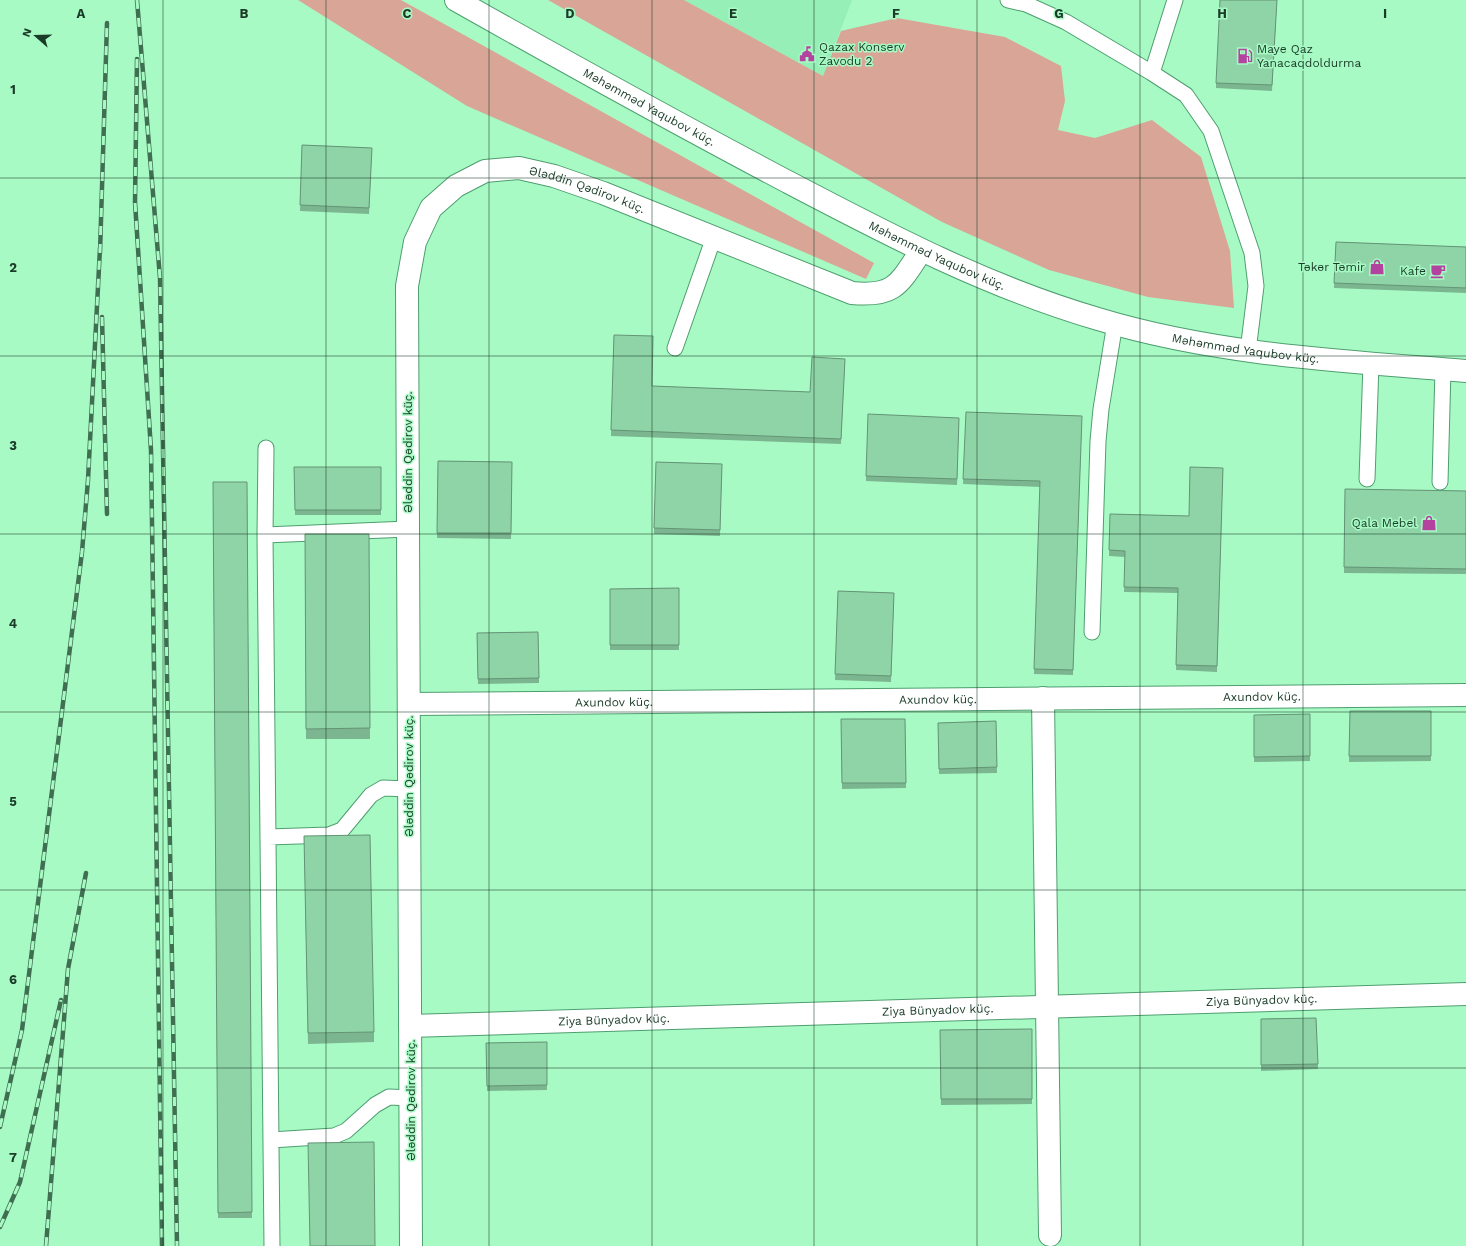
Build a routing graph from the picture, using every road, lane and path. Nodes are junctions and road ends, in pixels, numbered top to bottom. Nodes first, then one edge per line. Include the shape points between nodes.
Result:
1 (456, 0) edge
2 (1008, 0) edge
3 (1175, 0) edge
4 (1152, 73) junction
5 (714, 237) junction
6 (921, 251) junction
7 (1115, 323) junction
8 (675, 348) dead end
9 (1248, 351) junction
10 (1371, 364) junction
11 (1443, 369) junction
12 (1466, 371) edge
13 (266, 448) dead end
14 (1368, 479) dead end
15 (1440, 482) dead end
16 (408, 529) junction
17 (265, 535) junction
18 (1092, 632) dead end
19 (1466, 695) edge
20 (1043, 698) junction
21 (409, 704) junction
22 (409, 789) junction
23 (268, 837) junction
24 (1466, 994) edge
25 (1048, 1006) junction
26 (410, 1026) junction
27 (411, 1098) junction
28 (271, 1140) junction
29 (1050, 1235) dead end
30 (272, 1246) edge
31 (411, 1246) edge

1 - 6 street, Məhəmməd Yaqubov küç. via 631,99
2 - 4 lane via 1026,4 1066,22
3 - 4 lane
4 - 9 lane via 1186,95 1211,131 1252,253 1256,286
5 - 6 street, Ələddin Qədirov küç. via 852,293 872,295 886,292 900,282
5 - 8 lane
5 - 16 street, Ələddin Qədirov küç. via 603,193 554,176 519,168 485,171 456,186 432,208 415,242 407,286
6 - 7 street, Məhəmməd Yaqubov küç. via 1056,306
7 - 9 street, Məhəmməd Yaqubov küç. via 1195,342
7 - 18 lane via 1098,441
9 - 10 street, Məhəmməd Yaqubov küç.
10 - 11 street, Məhəmməd Yaqubov küç.
10 - 14 lane
11 - 12 street, Məhəmməd Yaqubov küç.
11 - 15 lane
13 - 17 lane
16 - 17 lane
16 - 21 street, Ələddin Qədirov küç.
17 - 23 lane
19 - 20 street, Axundov küç.
20 - 21 street, Axundov küç.
20 - 25 street
21 - 22 street, Ələddin Qədirov küç.
22 - 23 lane via 383,788 371,795 342,830 329,835
22 - 26 street, Ələddin Qədirov küç.
23 - 28 lane
24 - 25 street, Ziya Bünyadov küç.
25 - 26 street, Ziya Bünyadov küç.
25 - 29 street
26 - 27 street, Ələddin Qədirov küç.
27 - 28 lane via 389,1097 346,1131 334,1136
27 - 31 street, Ələddin Qədirov küç.
28 - 30 lane

